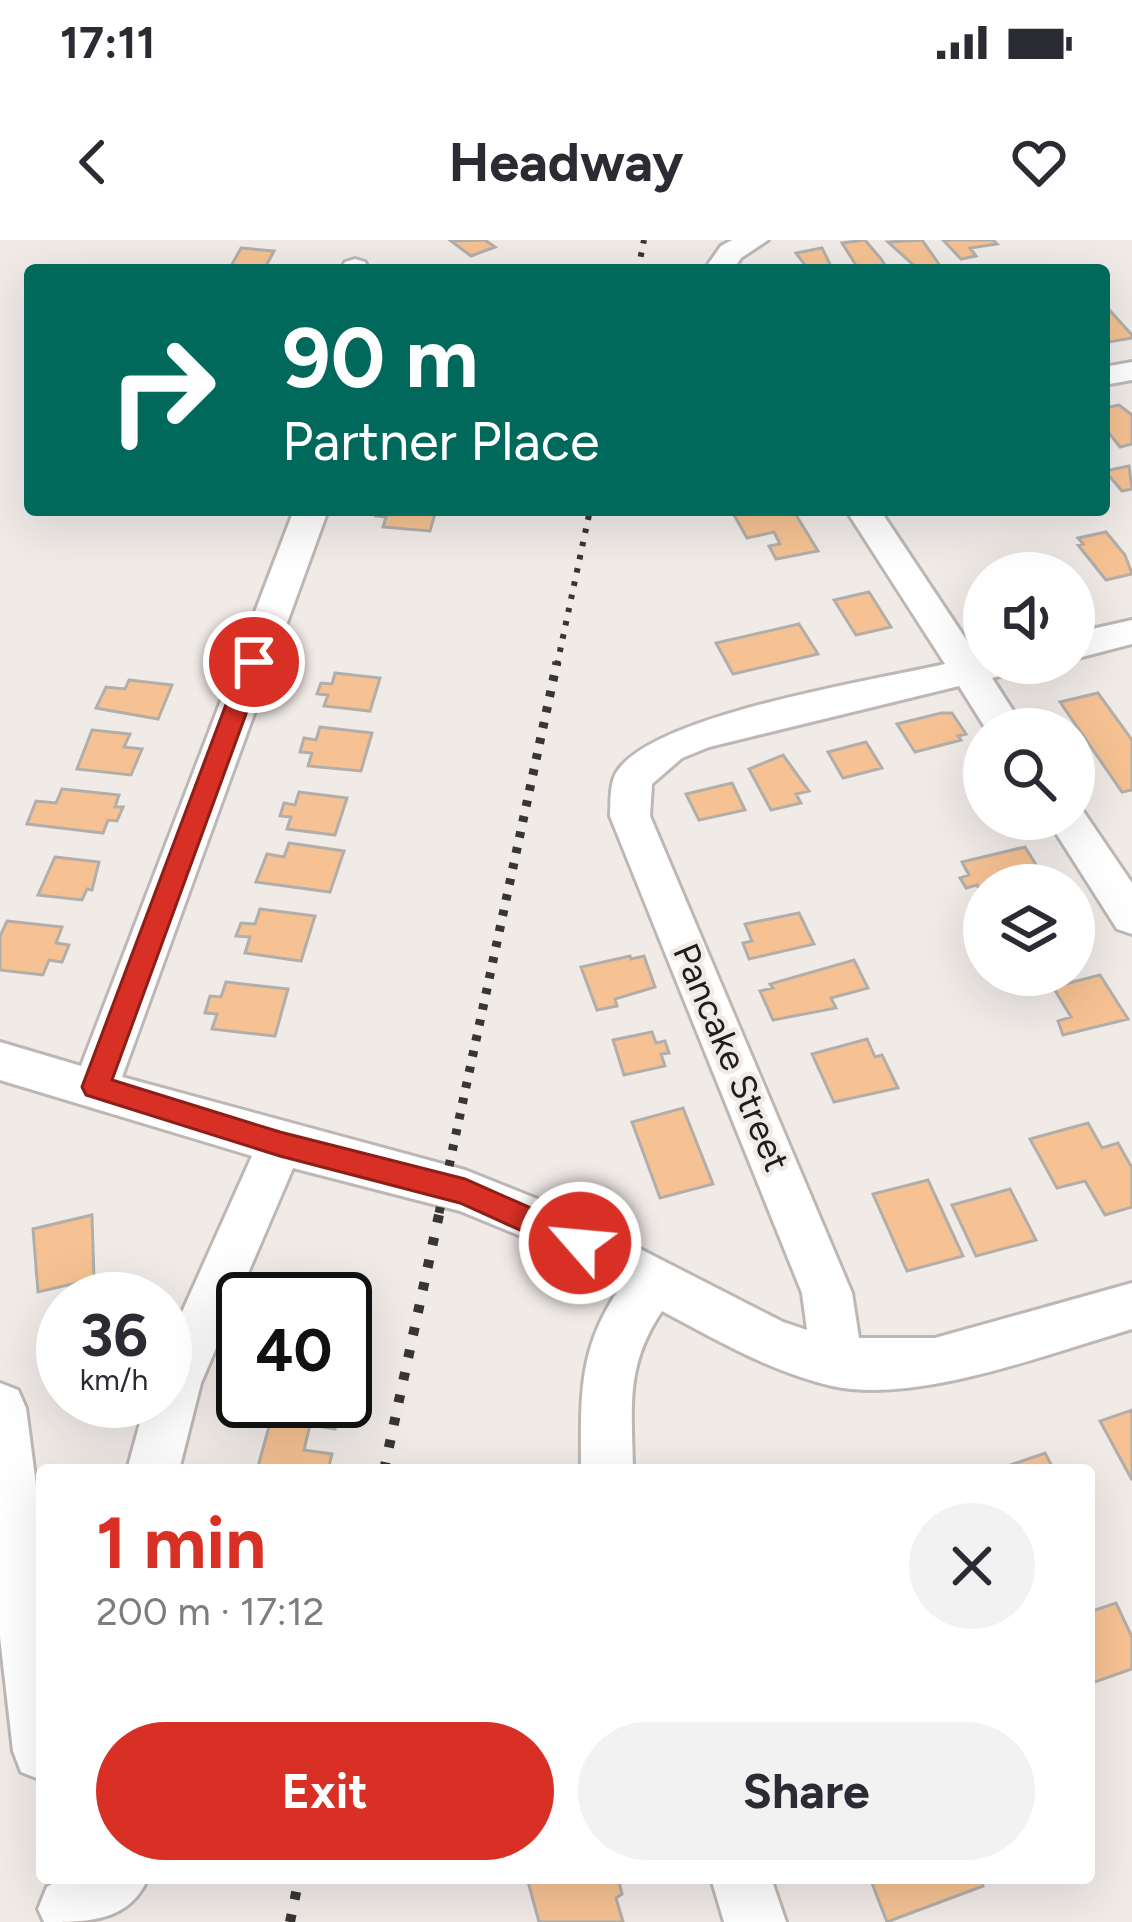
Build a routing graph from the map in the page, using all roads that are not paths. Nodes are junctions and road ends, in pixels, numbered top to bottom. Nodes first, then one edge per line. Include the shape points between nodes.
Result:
1 (754, 240) edge
2 (722, 264) edge
3 (309, 516) edge
4 (867, 516) edge
5 (1132, 632) edge
6 (963, 640) edge
7 (1095, 641) edge
8 (963, 672) edge
9 (1081, 840) edge
10 (1132, 917) edge
11 (2, 1066) edge
12 (96, 1087) junction
13 (280, 1144) junction
14 (653, 1283) junction
15 (1132, 1306) edge
16 (837, 1363) junction
17 (0, 1408) edge
18 (155, 1464) edge
19 (607, 1464) edge
20 (36, 1702) edge
21 (743, 1884) edge
22 (755, 1922) edge

1 - 2 street
3 - 12 street
4 - 6 street
5 - 7 street
8 - 16 street, Pancake Street via 700,735 651,758 633,778 630,816 827,1293
9 - 10 street
11 - 12 street
12 - 13 street
13 - 14 street via 511,1209
13 - 18 street via 176,1383
14 - 16 street via 773,1343
14 - 19 street via 622,1329 606,1375
15 - 16 street via 935,1361
17 - 20 street
21 - 22 street

